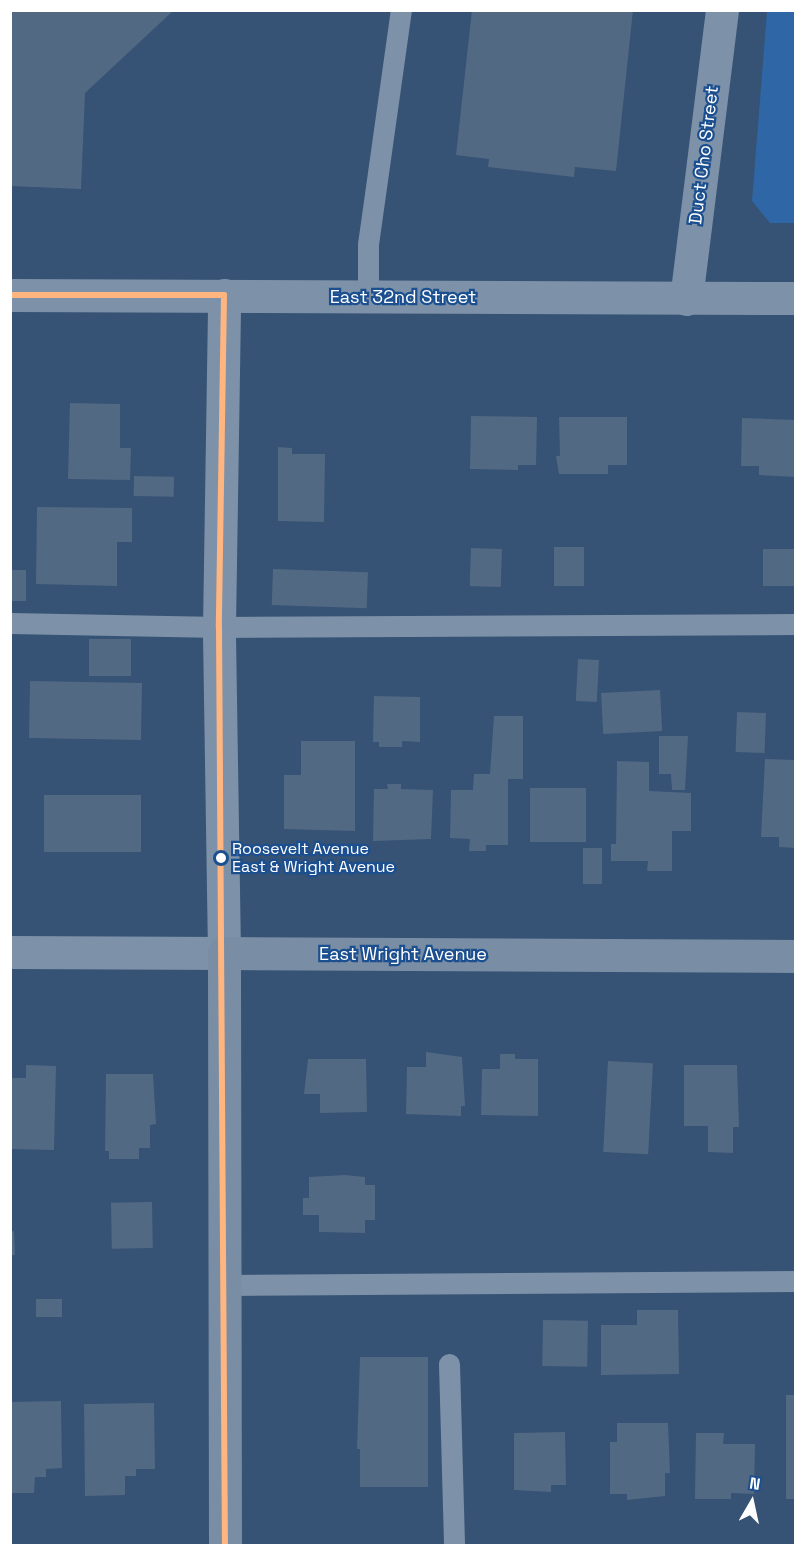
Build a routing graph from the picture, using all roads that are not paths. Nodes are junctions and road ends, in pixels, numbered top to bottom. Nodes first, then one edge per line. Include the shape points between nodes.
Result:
1 (401, 10) edge
2 (722, 10) edge
3 (10, 295) edge
4 (224, 295) junction
5 (368, 297) junction
6 (795, 298) edge
7 (686, 299) junction
8 (10, 623) edge
9 (795, 624) edge
10 (219, 627) junction
11 (10, 952) edge
12 (224, 953) junction
13 (795, 956) edge
14 (795, 1281) edge
15 (225, 1285) junction
16 (449, 1364) dead end
17 (225, 1545) edge
18 (454, 1545) edge

1 - 5 lane via 368,244
2 - 7 street, Duct Cho Street
3 - 4 street, East 32nd Street
4 - 5 street, East 32nd Street
4 - 10 street
5 - 7 street, East 32nd Street
6 - 7 street, East 32nd Street
8 - 10 lane
9 - 10 lane
10 - 12 street
11 - 12 street, East Wright Avenue
12 - 13 street, East Wright Avenue
12 - 15 street
14 - 15 lane
15 - 17 street
16 - 18 lane

